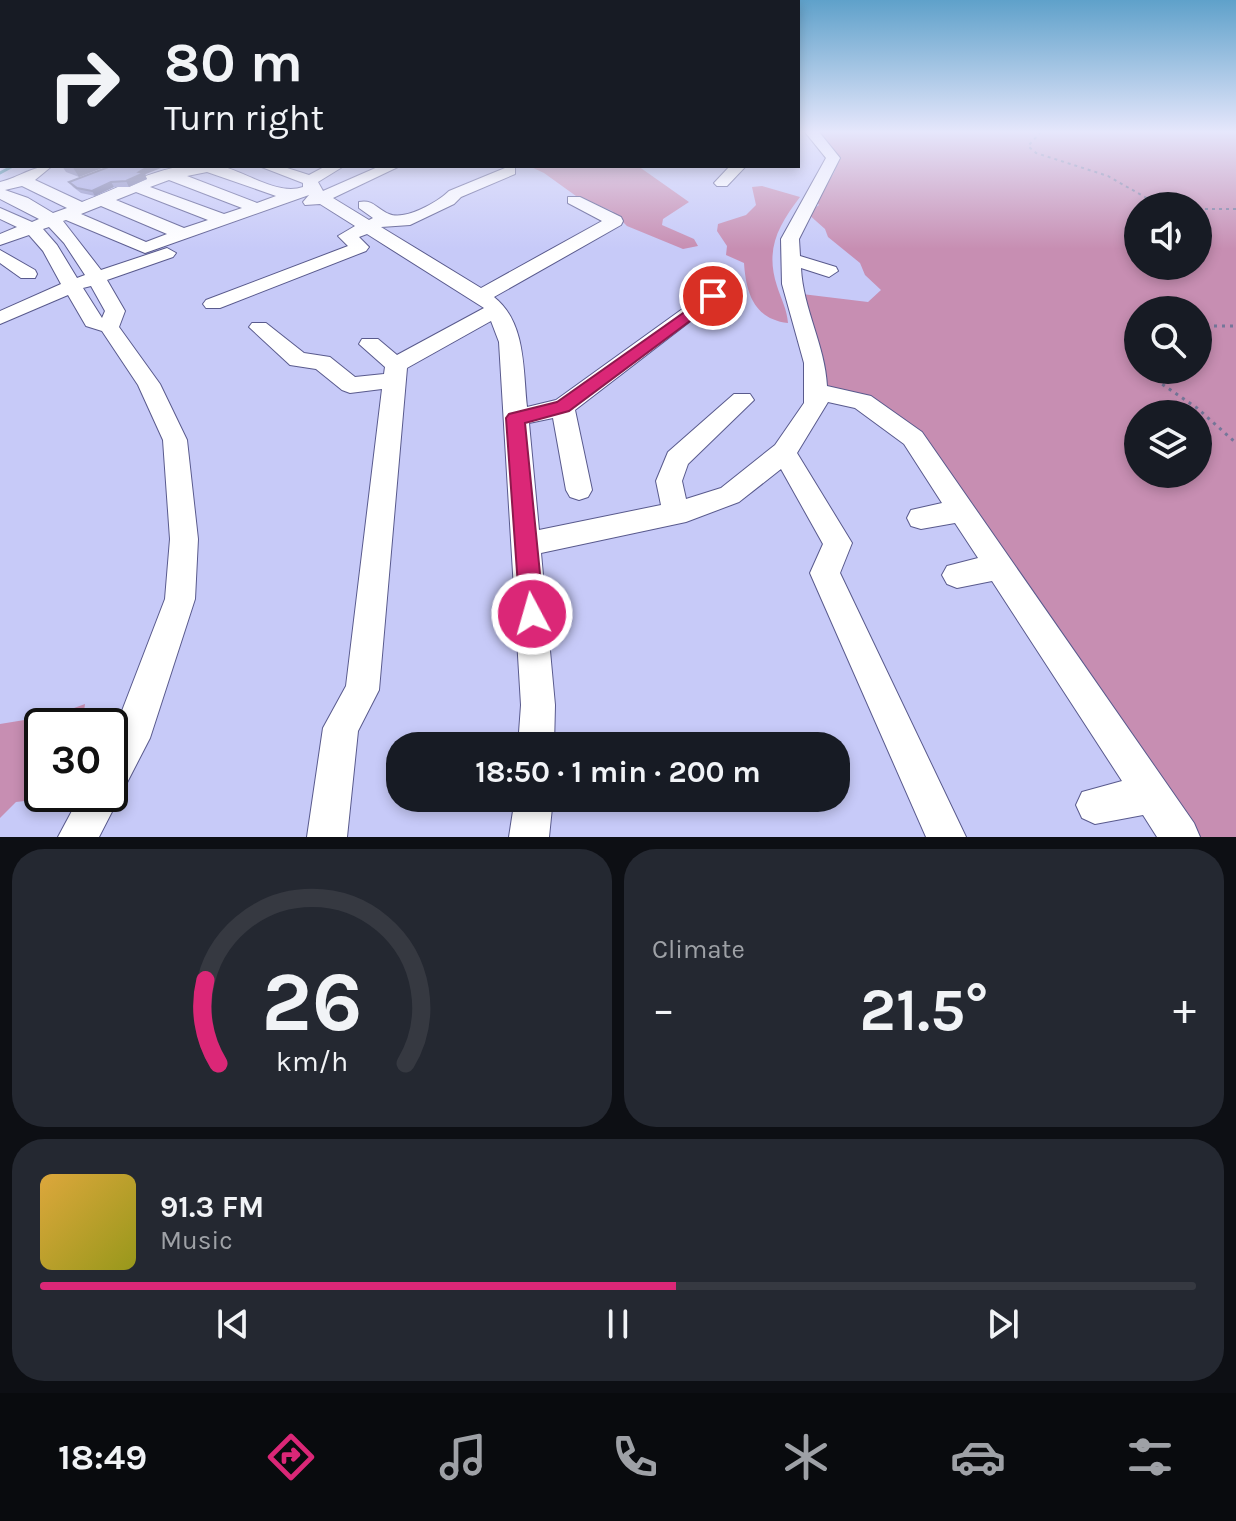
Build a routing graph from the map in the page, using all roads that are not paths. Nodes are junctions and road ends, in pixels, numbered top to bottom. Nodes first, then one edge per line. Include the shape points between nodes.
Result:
1 (39, 171) edge
2 (190, 171) edge
3 (221, 171) edge
4 (274, 171) edge
5 (334, 171) edge
6 (373, 171) edge
7 (510, 171) dead end
8 (734, 171) edge
9 (826, 171) edge
10 (170, 175) junction
11 (24, 181) junction
12 (722, 183) dead end
13 (0, 187) edge
14 (136, 187) junction
15 (0, 194) edge
16 (291, 196) junction
17 (317, 197) junction
18 (101, 200) junction
19 (574, 200) dead end
20 (257, 208) junction
21 (0, 213) edge
22 (67, 214) junction
23 (223, 220) junction
24 (366, 222) junction
25 (32, 228) junction
26 (182, 234) junction
27 (0, 240) edge
28 (0, 255) edge
29 (791, 259) junction
30 (829, 271) dead end
31 (28, 274) dead end
32 (96, 277) junction
33 (72, 286) junction
34 (713, 296) dead end
35 (489, 303) junction
36 (213, 304) dead end
37 (0, 310) edge
38 (0, 318) edge
39 (109, 327) junction
40 (259, 327) dead end
41 (370, 344) dead end
42 (395, 372) junction
43 (816, 391) junction
44 (742, 400) dead end
45 (563, 407) junction
46 (515, 418) junction
47 (784, 452) junction
48 (579, 490) dead end
49 (962, 511) junction
50 (676, 514) junction
51 (921, 518) dead end
52 (525, 545) junction
53 (1000, 567) junction
54 (957, 575) dead end
55 (537, 732) edge
56 (128, 745) edge
57 (1152, 795) junction
58 (1095, 805) dead end
59 (92, 812) edge
60 (532, 812) edge
61 (78, 837) edge
62 (327, 837) edge
63 (529, 837) edge
64 (946, 837) edge
65 (1180, 837) edge

1 - 11 street
2 - 10 street
3 - 16 street
4 - 17 street
5 - 17 street
6 - 17 street
7 - 24 street via 404,221
8 - 12 street
9 - 29 street via 790,239
10 - 14 street
10 - 20 street
11 - 13 street
11 - 22 street
14 - 18 street
14 - 23 street
15 - 22 street
16 - 17 street
16 - 20 street
17 - 24 street
17 - 32 street
18 - 22 street
18 - 26 street
19 - 35 street via 615,221
20 - 23 street
21 - 25 street
22 - 25 street
22 - 26 street via 145,248
22 - 32 street via 74,241
23 - 26 street
24 - 35 street
24 - 36 street via 360,247
25 - 27 street
25 - 33 street
28 - 31 street
29 - 30 street
29 - 43 street via 792,284 815,363
32 - 33 street
32 - 39 street via 115,311
33 - 37 street
33 - 38 street
33 - 39 street via 93,322
34 - 45 street
35 - 42 street
35 - 46 street via 510,342
39 - 56 street via 149,384 175,440 184,539 180,599
40 - 42 street via 298,360 322,362 350,385
41 - 42 street
42 - 62 street via 362,690 341,728
43 - 47 street via 816,403
43 - 49 street via 863,402 913,438
44 - 50 street via 677,459 669,481
45 - 46 street
45 - 48 street
46 - 52 street
47 - 50 street via 730,495
47 - 64 street via 838,543 825,573
49 - 51 street
49 - 53 street
50 - 52 street
52 - 55 street
53 - 54 street
53 - 57 street
57 - 58 street
57 - 65 street
59 - 61 street
60 - 63 street

